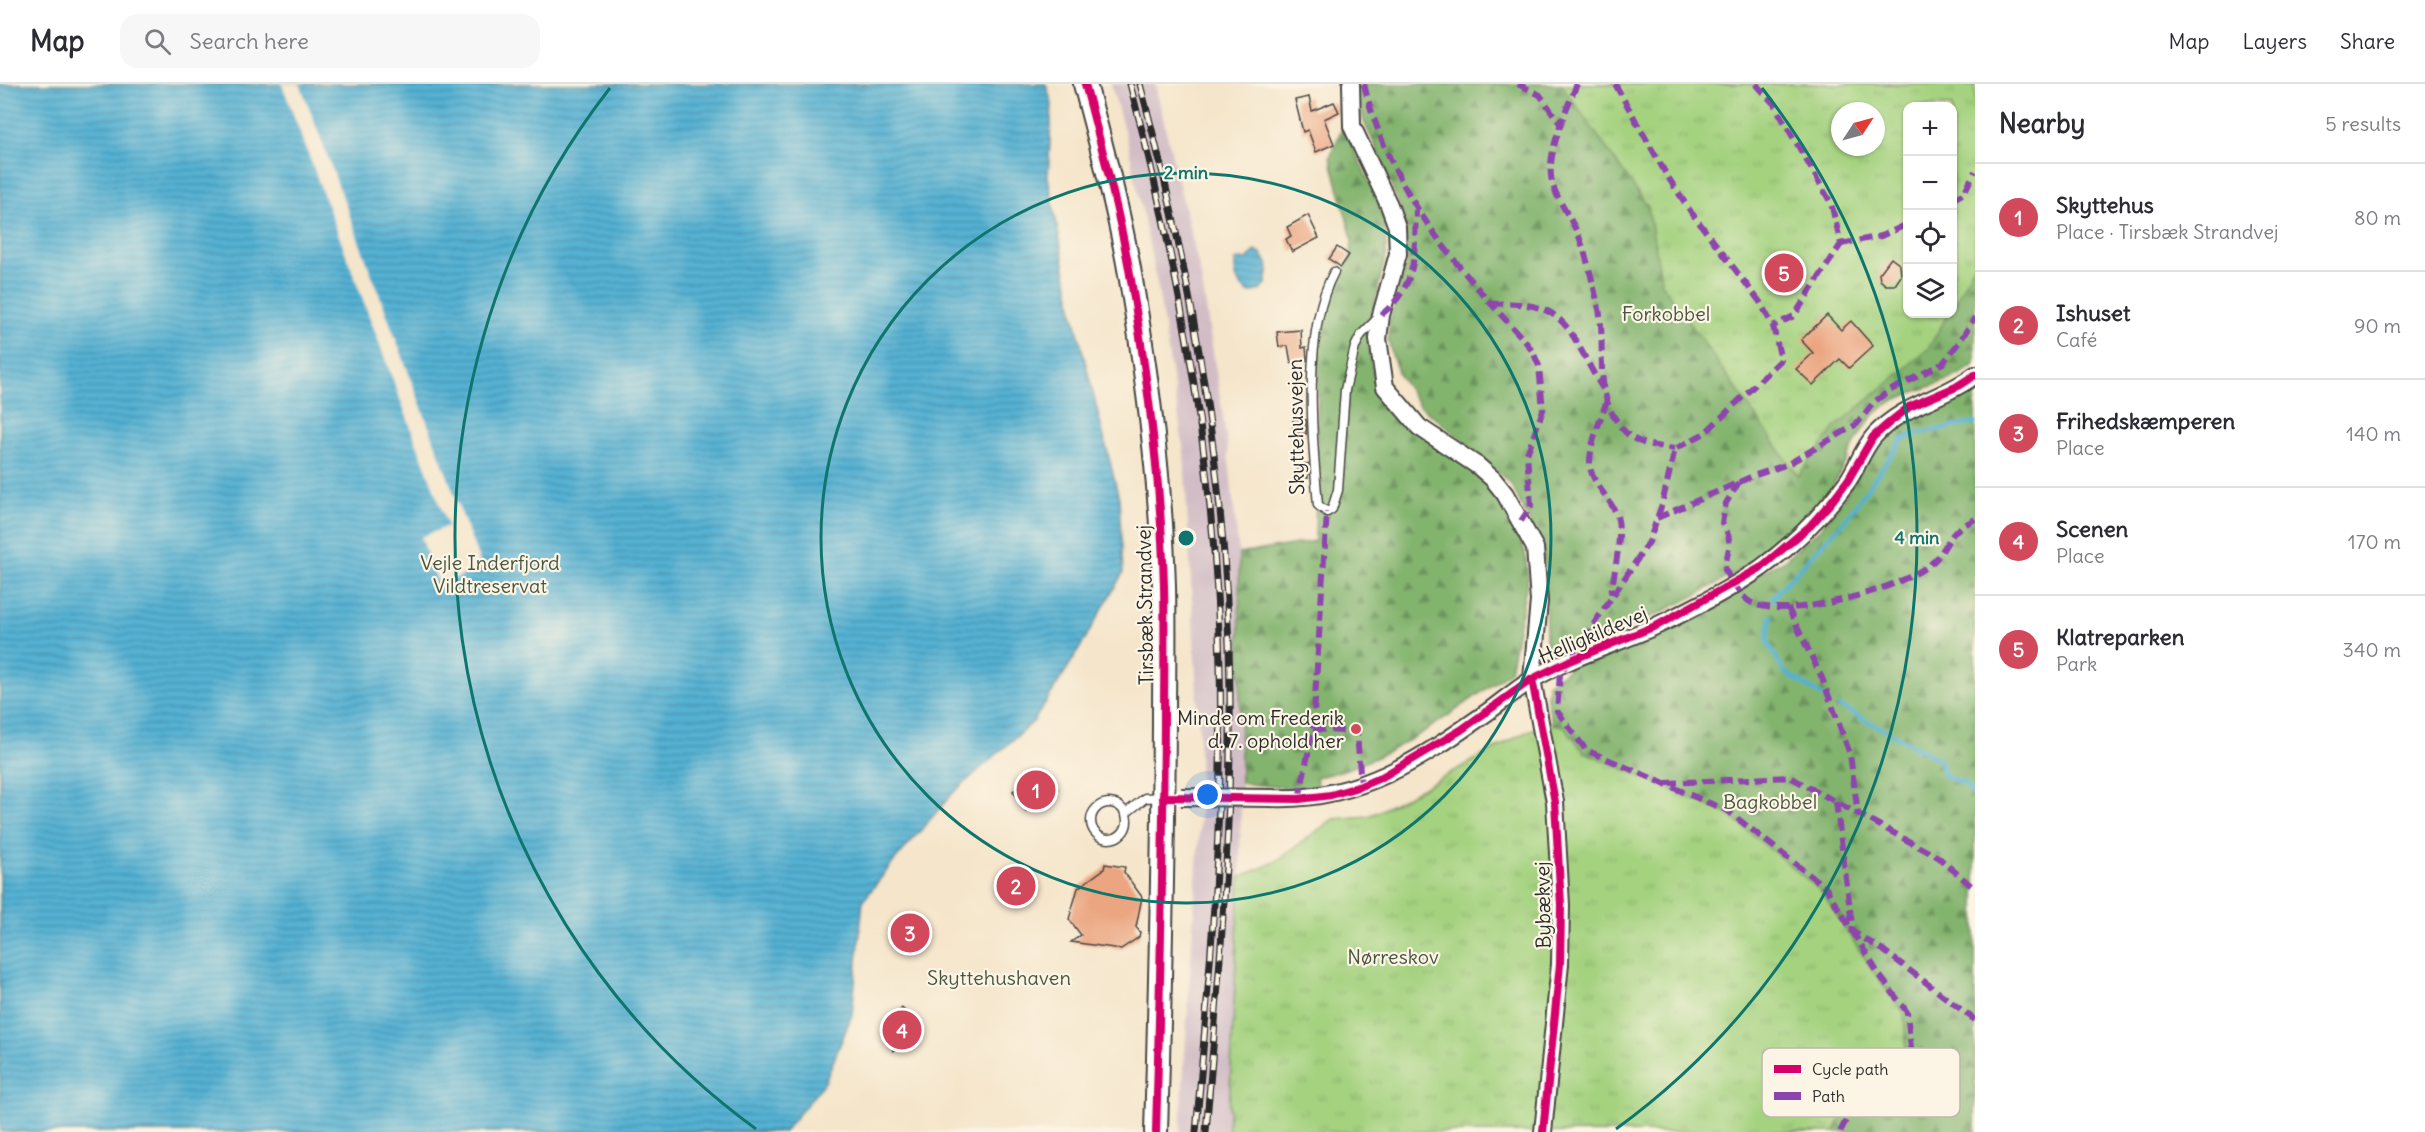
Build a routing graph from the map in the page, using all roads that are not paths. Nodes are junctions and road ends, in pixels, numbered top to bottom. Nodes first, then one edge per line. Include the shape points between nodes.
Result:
1 (1085, 84) edge
2 (1351, 84) edge
3 (1334, 272) dead end
4 (1381, 315) junction
5 (1975, 375) edge
6 (1532, 679) junction
7 (1172, 797) junction
8 (1126, 813) junction
9 (1156, 1132) edge
10 (1543, 1132) edge

1 - 7 street, Tirsbæk Strandvej via 1131,279 1148,394 1164,585
2 - 4 street, Skyttehusvejen via 1352,126 1397,227 1398,254
3 - 4 lane, Skyttehusvejen via 1321,308 1313,374 1318,505 1327,512 1332,509 1338,490 1346,390 1355,347 1361,334
4 - 6 street, Skyttehusvejen via 1378,339 1385,387 1419,427 1492,479 1505,494 1534,548 1539,601
5 - 6 street, Helligkildevej via 1909,407 1873,437 1832,501 1785,549 1760,568 1658,625
6 - 7 street, Helligkildevej, bridge via 1461,730 1361,786 1299,799
6 - 10 street, Bybækvej via 1555,802 1561,905 1560,964
7 - 8 lane via 1145,798
7 - 9 street, Tirsbæk Strandvej
8 - 8 lane via 1118,805 1106,803 1096,809 1092,825 1101,836 1116,837 1125,830

